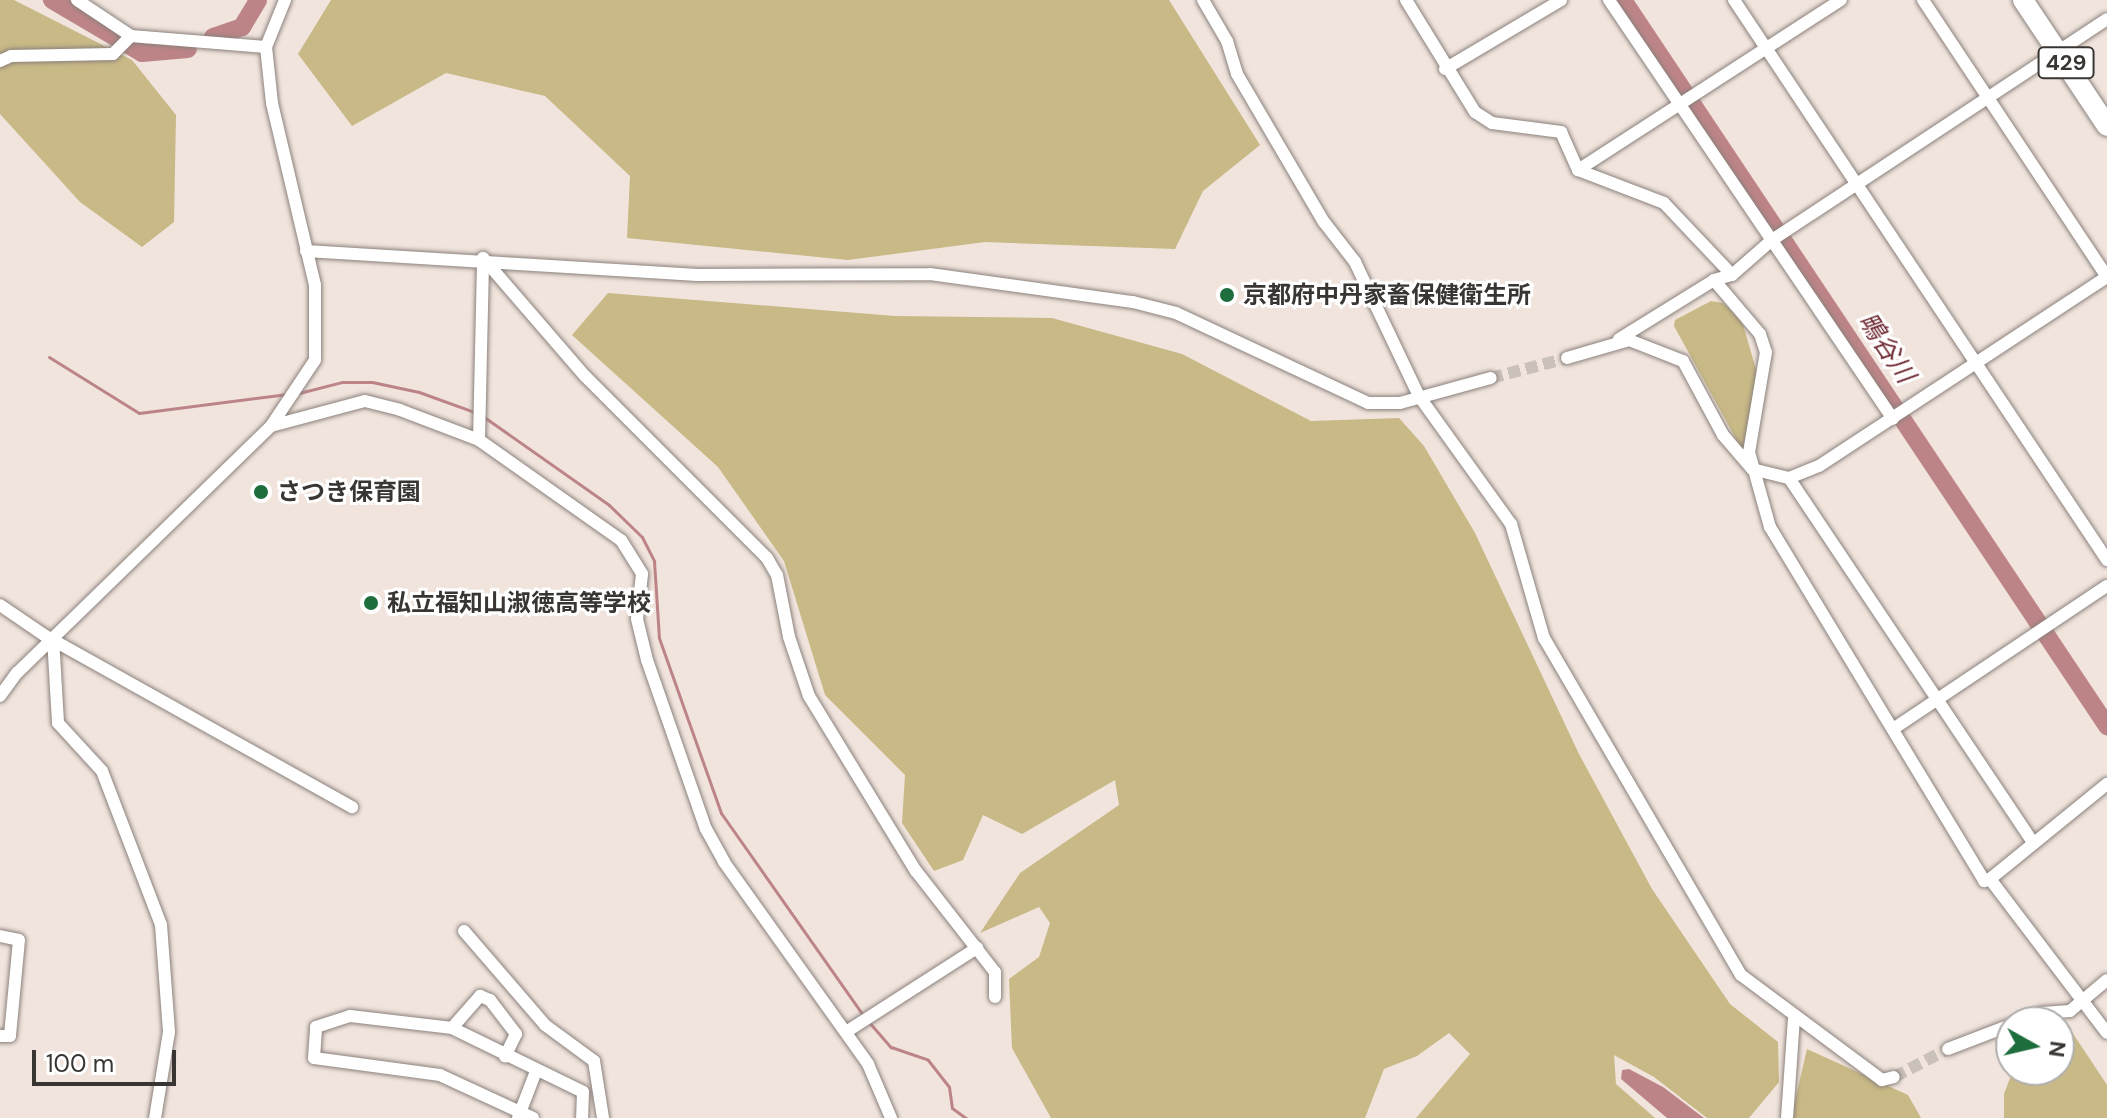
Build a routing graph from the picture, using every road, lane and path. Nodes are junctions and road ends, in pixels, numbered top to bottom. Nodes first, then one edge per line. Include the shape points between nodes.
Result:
1 (77, 0) edge
2 (285, 0) edge
3 (1203, 0) edge
4 (1406, 0) edge
5 (1561, 0) edge
6 (1609, 0) edge
7 (1734, 0) edge
8 (1841, 0) edge
9 (1923, 0) edge
10 (2023, 0) edge
11 (2107, 19) edge
12 (131, 36) junction
13 (266, 47) junction
14 (1767, 49) junction
15 (2059, 51) junction
16 (0, 61) edge
17 (1445, 69) junction
18 (1987, 99) junction
19 (1680, 107) junction
20 (2107, 126) edge
21 (1578, 170) junction
22 (1858, 185) junction
23 (1772, 240) junction
24 (306, 251) junction
25 (483, 258) junction
26 (1732, 275) junction
27 (2107, 277) edge
28 (1714, 280) junction
29 (1609, 345) junction
30 (1567, 358) tunnel mouth
31 (1976, 362) junction
32 (1491, 378) tunnel mouth
33 (1419, 396) junction
34 (1893, 419) junction
35 (271, 426) junction
36 (479, 440) junction
37 (1752, 469) junction
38 (1789, 478) junction
39 (2107, 560) edge
40 (2107, 586) edge
41 (0, 605) edge
42 (53, 638) junction
43 (0, 696) edge
44 (1939, 699) junction
45 (1893, 729) junction
46 (2107, 784) edge
47 (352, 807) dead end
48 (2033, 842) junction
49 (1990, 879) junction
50 (464, 931) dead end
51 (0, 936) edge
52 (977, 948) junction
53 (2107, 980) edge
54 (995, 997) dead end
55 (2079, 1003) junction
56 (2075, 1007) edge
57 (1794, 1019) junction
58 (452, 1028) junction
59 (1995, 1031) edge
60 (846, 1032) junction
61 (2107, 1033) edge
62 (0, 1036) edge
63 (1948, 1049) tunnel mouth
64 (505, 1057) junction
65 (536, 1071) junction
66 (1894, 1077) dead end
67 (519, 1115) edge
68 (155, 1118) edge
69 (533, 1118) edge
70 (582, 1118) edge
71 (603, 1118) edge
72 (891, 1118) edge
73 (1787, 1118) edge

1 - 12 street
2 - 13 street
3 - 33 street via 1227,41 1237,74 1324,222 1355,262
4 - 17 street
5 - 17 street
6 - 19 street
7 - 14 street
8 - 14 street
9 - 18 street
10 - 15 highway, 429
11 - 15 street
12 - 13 street
12 - 16 street via 113,54 11,56
13 - 24 street via 272,103
14 - 19 street
14 - 22 street
15 - 18 street
15 - 20 highway, 429
17 - 21 street via 1475,112 1492,123 1561,132
18 - 22 street
18 - 27 street
19 - 21 street
19 - 23 street
21 - 26 street via 1664,203
22 - 23 street
22 - 31 street
23 - 26 street
23 - 34 street
24 - 25 street
24 - 35 street via 315,285 315,360
25 - 33 street via 697,275 930,274 1133,302 1212,328 1368,403 1400,403
25 - 36 street
25 - 52 street via 585,376 767,558 777,575 789,637 809,696 824,725 916,871
26 - 28 street
27 - 31 street
28 - 29 street
28 - 37 street via 1760,334 1766,352 1753,423
29 - 30 street
29 - 37 street via 1629,340 1683,361 1723,435
31 - 34 street
31 - 39 street
32 - 33 street
33 - 57 street via 1511,524 1544,638 1741,975
34 - 38 street via 1819,466
35 - 36 street via 365,401
35 - 42 street
36 - 60 street via 621,540 632,554 642,574 637,619 647,660 706,829
37 - 38 street
37 - 45 street via 1770,527
38 - 44 street
40 - 44 street
41 - 42 street
42 - 43 street
42 - 47 street
42 - 68 street via 58,723 102,771 161,925 169,1032
44 - 45 street
44 - 48 street
45 - 49 street via 1984,881
46 - 48 street
48 - 49 street
49 - 55 street
50 - 71 street via 545,1025 594,1061
51 - 62 street via 19,940 10,1036
52 - 54 street via 995,972
52 - 60 street
53 - 55 street
55 - 56 street
55 - 61 street
57 - 66 street via 1882,1080
57 - 73 street
58 - 64 street
58 - 64 street via 480,996 490,1000 516,1034
58 - 67 street via 350,1016 316,1027 314,1058 440,1075
59 - 63 street
60 - 72 street via 868,1064
64 - 65 street
65 - 67 street
65 - 70 street via 583,1092
67 - 69 street

